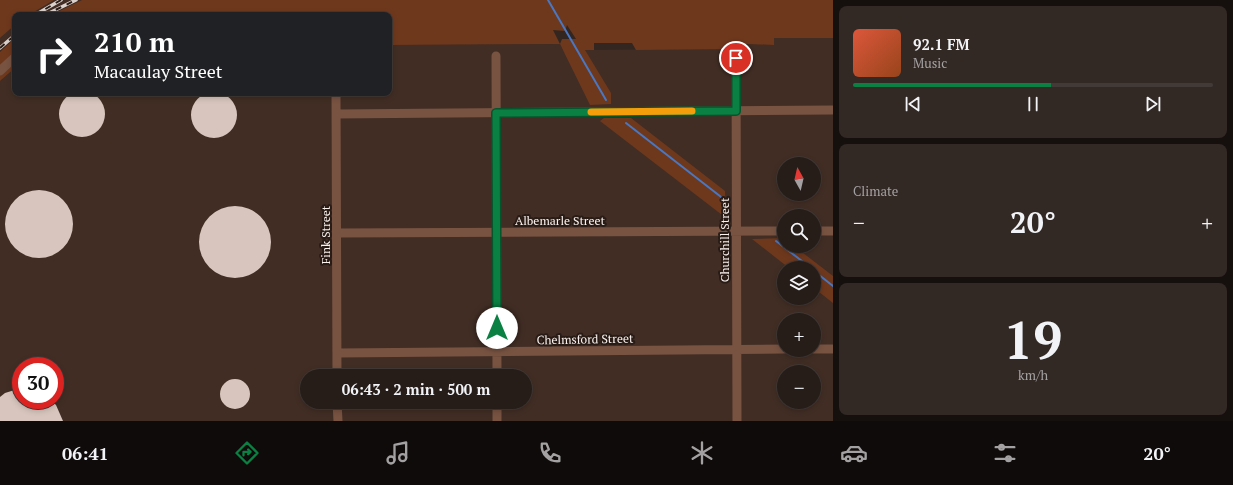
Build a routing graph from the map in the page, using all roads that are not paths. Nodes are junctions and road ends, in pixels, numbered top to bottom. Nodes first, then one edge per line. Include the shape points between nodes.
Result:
1 (496, 56) dead end
2 (736, 58) dead end
3 (12, 60) edge
4 (0, 71) edge
5 (336, 96) edge
6 (833, 110) edge
7 (736, 111) junction
8 (496, 113) junction
9 (336, 114) junction
10 (736, 231) junction
11 (777, 231) edge
12 (821, 231) edge
13 (833, 231) edge
14 (497, 232) junction
15 (337, 233) junction
16 (737, 349) junction
17 (777, 349) edge
18 (821, 349) edge
19 (833, 349) edge
20 (497, 351) junction
21 (337, 353) junction
22 (337, 369) edge
23 (497, 369) edge
24 (337, 409) edge
25 (497, 409) edge
26 (338, 421) edge
27 (497, 421) edge
28 (737, 421) edge

1 - 8 street
2 - 7 street, Churchill Street
3 - 4 street
5 - 9 street, Fink Street
6 - 7 street
7 - 8 street
7 - 10 street, Churchill Street
8 - 9 street
8 - 14 street
9 - 15 street, Fink Street
10 - 11 street, Albemarle Street
10 - 14 street, Albemarle Street
10 - 16 street, Churchill Street
12 - 13 street
14 - 15 street, Albemarle Street
14 - 20 street
15 - 21 street, Fink Street
16 - 17 street, Chelmsford Street
16 - 20 street, Chelmsford Street
16 - 28 street, Churchill Street
18 - 19 street
20 - 21 street, Chelmsford Street
20 - 23 street
21 - 22 street, Fink Street
24 - 26 street
25 - 27 street

